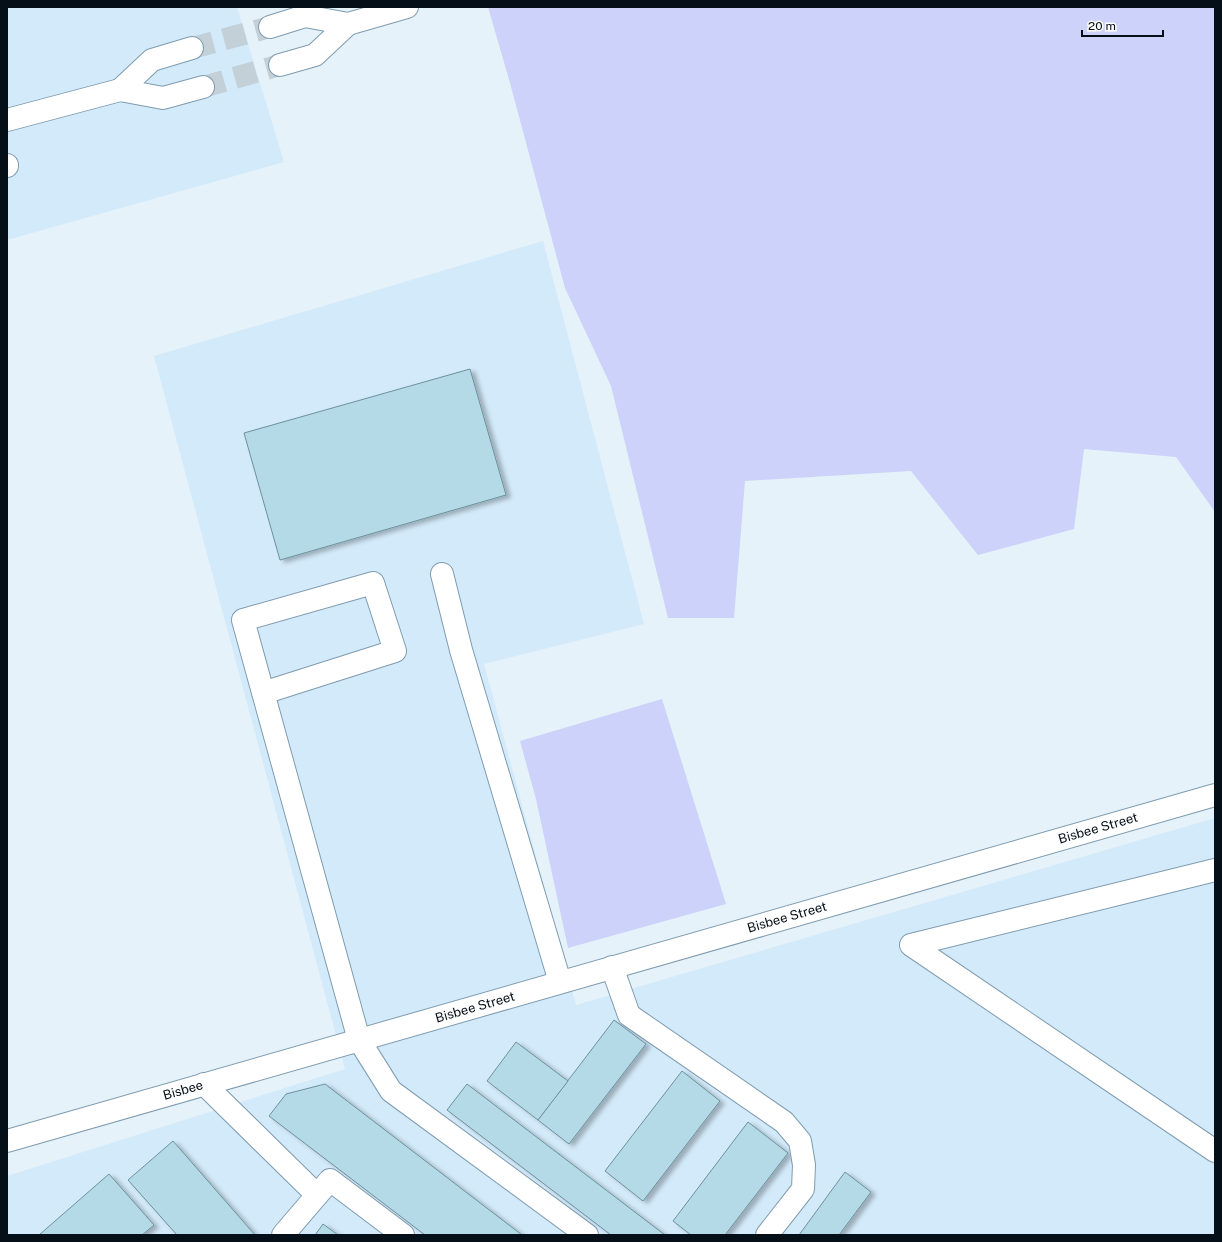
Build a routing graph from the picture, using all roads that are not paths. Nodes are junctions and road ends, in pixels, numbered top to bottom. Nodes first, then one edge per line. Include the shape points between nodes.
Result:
1 (407, 7) edge
2 (348, 24) junction
3 (270, 27) tunnel mouth
4 (192, 48) tunnel mouth
5 (280, 65) tunnel mouth
6 (203, 87) tunnel mouth
7 (120, 90) junction
8 (7, 120) edge
9 (442, 574) dead end
10 (263, 693) junction
11 (1215, 795) edge
12 (1215, 870) edge
13 (612, 967) junction
14 (560, 982) junction
15 (359, 1040) junction
16 (204, 1084) junction
17 (7, 1141) edge
18 (1215, 1151) edge
19 (317, 1195) junction
20 (283, 1235) edge
21 (403, 1235) edge
22 (587, 1235) edge
23 (767, 1235) edge

1 - 2 street
2 - 3 street via 305,16
2 - 5 street via 316,55
4 - 7 street via 152,60
6 - 7 street via 163,98
7 - 8 street
9 - 14 street via 461,650
10 - 10 street via 243,620 373,583 395,651
10 - 15 street
11 - 13 street, Bisbee Street
12 - 18 street via 910,945
13 - 14 street, Bisbee Street
13 - 23 street via 629,1015 784,1122 800,1141 804,1165 803,1189
14 - 15 street, Bisbee Street
15 - 16 street, Bisbee
15 - 22 street via 391,1091
16 - 17 street, Bisbee
16 - 19 street
19 - 20 street
19 - 21 street via 330,1180

